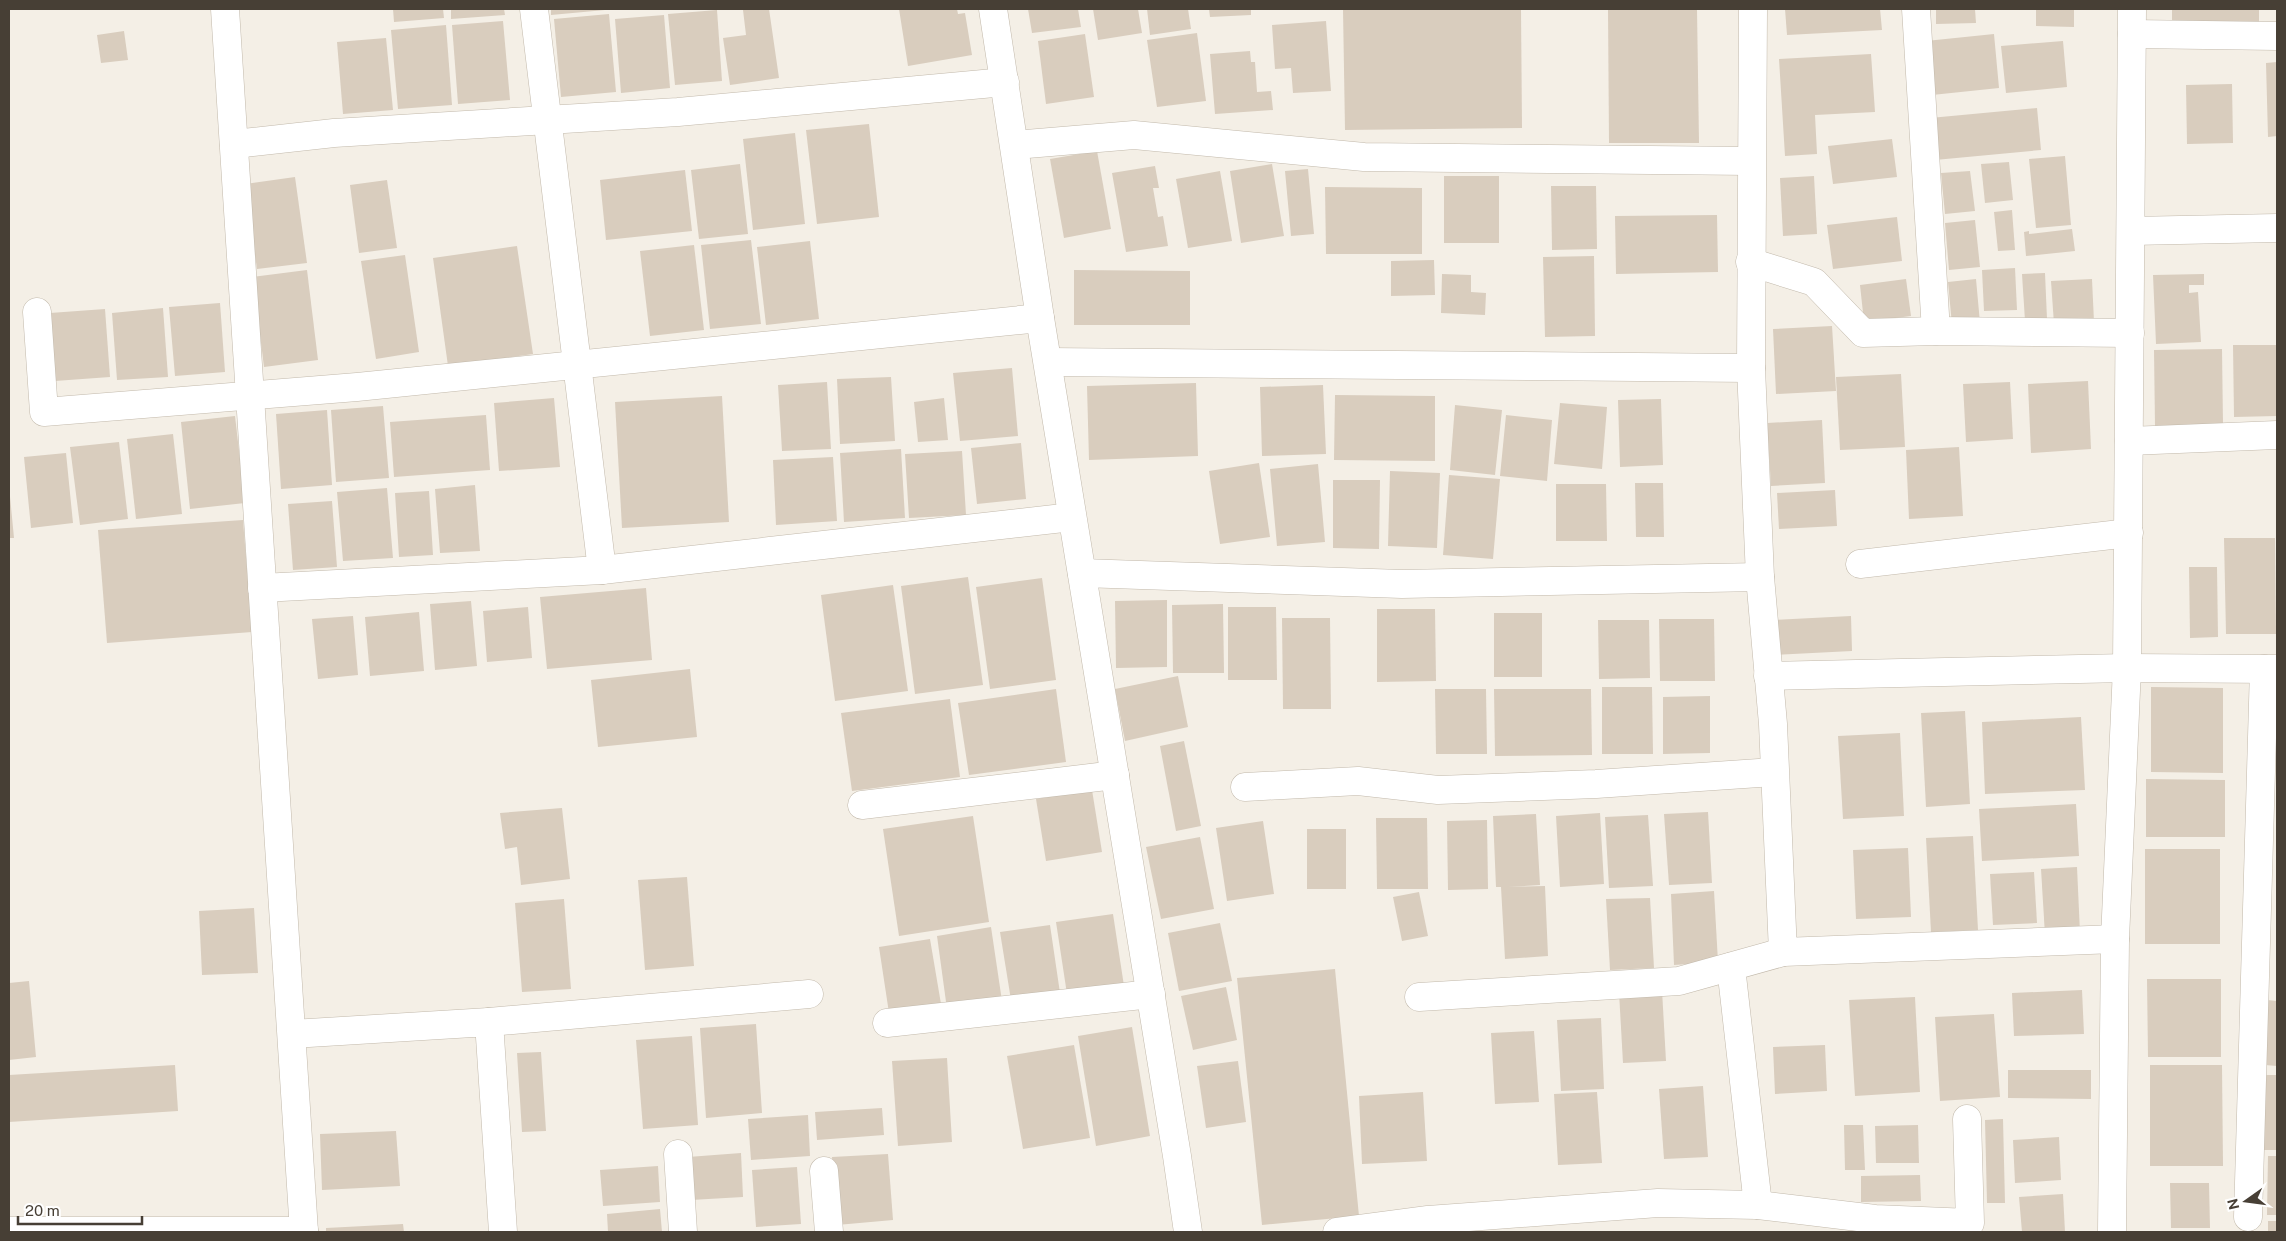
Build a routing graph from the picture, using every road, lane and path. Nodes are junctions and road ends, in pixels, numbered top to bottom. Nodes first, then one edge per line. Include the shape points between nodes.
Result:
1 (225, 9) edge
2 (534, 9) edge
3 (993, 9) edge
4 (1753, 9) edge
5 (1916, 9) edge
6 (2132, 22) edge
7 (2277, 36) edge
8 (1005, 82) junction
9 (547, 120) junction
10 (234, 144) junction
11 (1015, 146) junction
12 (1751, 161) junction
13 (2277, 228) edge
14 (2131, 231) junction
15 (1750, 262) junction
16 (37, 312) dead end
17 (1040, 318) junction
18 (1936, 332) junction
19 (2130, 333) junction
20 (1048, 362) junction
21 (576, 364) junction
22 (1751, 368) junction
23 (251, 396) junction
24 (2277, 435) edge
25 (2129, 441) junction
26 (1072, 517) junction
27 (2128, 533) junction
28 (1860, 564) dead end
29 (602, 570) junction
30 (1082, 573) junction
31 (1760, 577) junction
32 (262, 588) junction
33 (2128, 668) junction
34 (2271, 669) edge
35 (1768, 676) junction
36 (1774, 772) junction
37 (1115, 775) junction
38 (1246, 787) dead end
39 (862, 806) dead end
40 (2115, 939) junction
41 (1784, 952) junction
42 (1731, 967) junction
43 (809, 994) dead end
44 (1151, 994) junction
45 (1419, 997) dead end
46 (489, 1022) junction
47 (887, 1023) dead end
48 (292, 1034) junction
49 (1967, 1119) dead end
50 (678, 1154) dead end
51 (824, 1170) dead end
52 (1758, 1205) junction
53 (2248, 1217) dead end
54 (9, 1231) edge
55 (304, 1232) edge
56 (503, 1232) edge
57 (683, 1232) edge
58 (828, 1232) edge
59 (1188, 1232) edge
60 (1337, 1232) edge
61 (2112, 1232) edge

1 - 10 street
2 - 9 street
3 - 8 street
4 - 12 street
5 - 18 street
6 - 7 street
6 - 14 street
8 - 9 street via 678,112
8 - 11 street
9 - 10 street via 334,132
9 - 21 street
10 - 23 street
11 - 12 street via 1134,135 1364,157
11 - 17 street
12 - 15 street
13 - 14 street
14 - 19 street
15 - 18 street via 1814,282 1863,333
15 - 22 street
16 - 23 street via 44,412
17 - 20 street
17 - 21 street
18 - 19 street
19 - 25 street
20 - 22 street
20 - 26 street
21 - 23 street
21 - 29 street
22 - 31 street
23 - 32 street
24 - 25 street
25 - 27 street
26 - 29 street
26 - 30 street
27 - 28 street
27 - 33 street
29 - 32 street
30 - 31 street via 1402,584
30 - 37 street
31 - 35 street
32 - 48 street
33 - 34 street
33 - 35 street
33 - 40 street
34 - 53 street
35 - 36 street
36 - 38 street via 1438,790 1358,781
36 - 41 street
37 - 39 street
37 - 44 street
40 - 41 street
40 - 61 street
41 - 42 street
42 - 45 street via 1679,982
42 - 52 street
43 - 46 street
44 - 47 street
44 - 59 street
46 - 48 street
46 - 56 street
48 - 55 street
49 - 52 street via 1970,1223 1875,1219
50 - 57 street
51 - 58 street
52 - 60 street via 1658,1203 1428,1220
54 - 55 street

